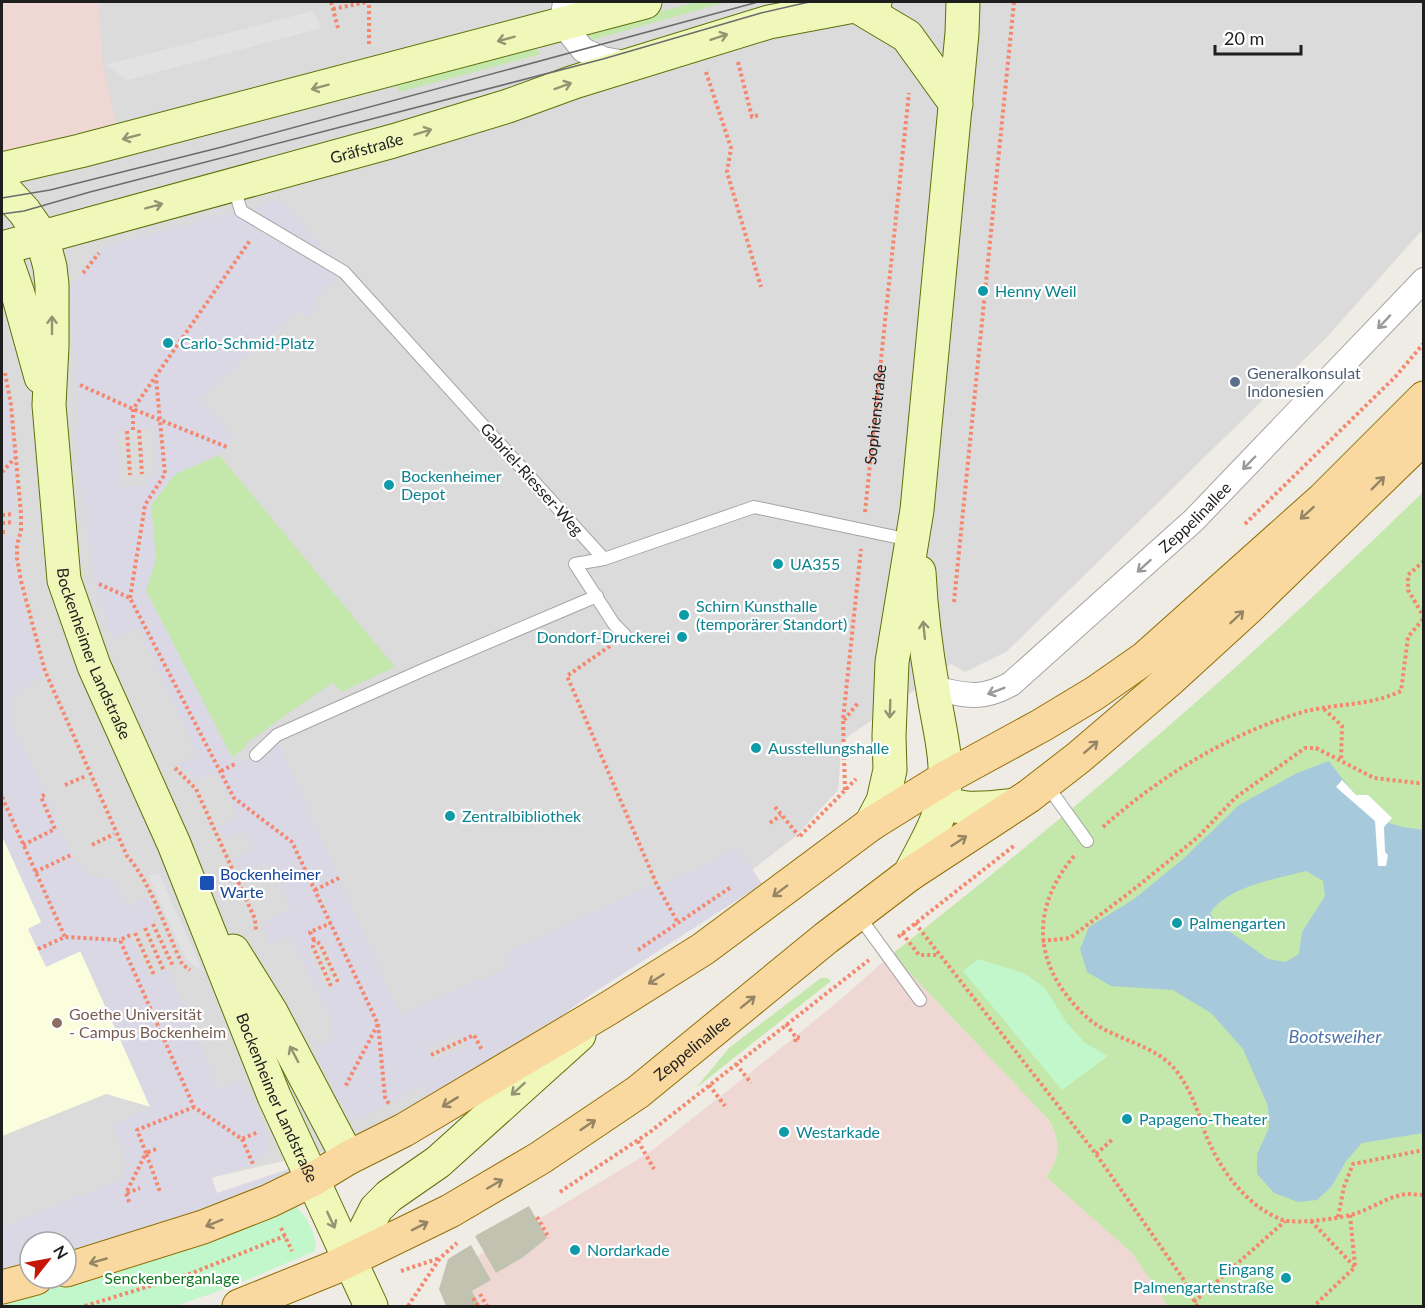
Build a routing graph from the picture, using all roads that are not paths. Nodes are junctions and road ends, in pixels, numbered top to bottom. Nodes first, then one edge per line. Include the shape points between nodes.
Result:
1 (645, 2) edge
2 (865, 3) edge
3 (964, 4) edge
4 (564, 12) edge
5 (631, 64) junction
6 (956, 104) junction
7 (80, 151) junction
8 (2, 169) edge
9 (234, 184) junction
10 (9, 195) edge
11 (42, 237) junction
12 (2, 248) edge
13 (1424, 279) edge
14 (1424, 398) edge
15 (49, 405) junction
16 (1424, 438) edge
17 (914, 525) junction
18 (604, 559) junction
19 (597, 596) junction
20 (625, 635) road end
21 (932, 688) junction
22 (256, 755) dead end
23 (891, 756) junction
24 (1046, 783) junction
25 (936, 791) junction
26 (1015, 805) junction
27 (871, 824) junction
28 (1087, 841) road end
29 (910, 873) junction
30 (192, 886) junction
31 (857, 914) junction
32 (920, 1000) dead end
33 (609, 1008) junction
34 (348, 1158) junction
35 (312, 1180) junction
36 (350, 1260) junction
37 (78, 1266) edge
38 (18, 1283) edge
39 (2, 1287) edge
40 (239, 1306) edge
41 (371, 1306) edge

1 - 4 street
5 -> 2 street, Gräfstraße via 769,22
2 - 6 street, Gräfstraße via 907,36
3 - 6 street
4 - 5 street via 583,50 603,59
4 -> 7 street
9 -> 5 street, Gräfstraße via 404,138
6 - 17 street
7 - 8 street
7 - 10 street via 63,158
11 -> 9 street, Gräfstraße
9 - 18 lane, Gabriel-Riesser-Weg via 241,211 344,272
10 - 11 street, Bockenheimer Landstraße
10 - 12 street
11 - 12 street, Gräfstraße
15 -> 11 street, Bockenheimer Landstraße via 52,285
12 - 15 street, Bockenheimer Landstraße
13 -> 21 street, Zeppelinallee via 1194,520 1011,684 984,695
14 -> 25 main road via 1323,498 1145,658
15 - 30 street, Bockenheimer Landstraße via 64,580 94,666
24 -> 16 main road, Zeppelinallee via 1167,682
17 - 18 lane via 863,530 754,507
21 -> 17 street
17 -> 23 street via 892,662
18 - 19 lane via 575,564
19 - 20 lane
19 - 22 lane via 277,735
21 - 25 street
23 - 25 street via 904,775
23 - 27 street via 888,786
24 - 26 main road, Zeppelinallee
24 - 28 lane
25 - 26 street, Zeppelinallee via 957,808
25 - 27 main road
25 - 29 street via 934,826
29 -> 26 main road, Zeppelinallee
27 -> 33 main road via 703,949
29 - 31 main road, Zeppelinallee
34 -> 30 street, Bockenheimer Landstraße via 271,1012
30 - 35 street, Bockenheimer Landstraße via 274,1096
31 - 32 lane
36 -> 31 main road, Zeppelinallee via 450,1211 540,1158 638,1092
33 -> 34 main road via 404,1130
33 -> 36 street via 438,1162 389,1196 376,1209
34 - 35 main road
35 -> 36 street, Bockenheimer Landstraße
35 -> 37 main road via 203,1227
36 - 40 main road
36 - 41 street, Bockenheimer Landstraße
38 - 39 main road

